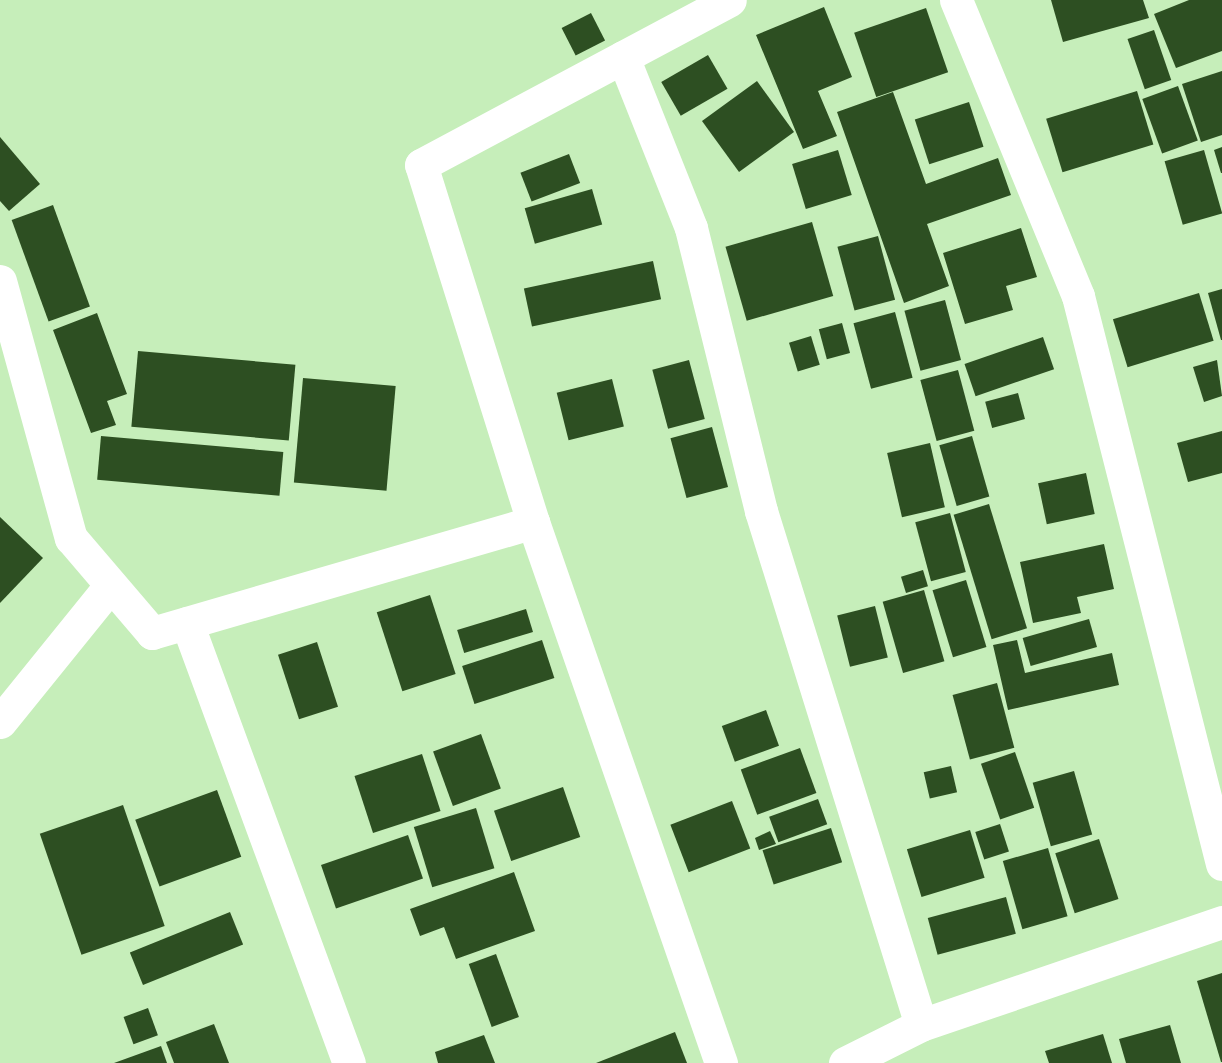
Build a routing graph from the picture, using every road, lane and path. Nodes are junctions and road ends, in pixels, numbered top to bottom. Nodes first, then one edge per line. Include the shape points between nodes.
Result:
1 (730, 0) edge
2 (956, 0) edge
3 (623, 57) junction
4 (0, 281) edge
5 (533, 522) junction
6 (111, 585) junction
7 (187, 623) junction
8 (0, 722) edge
9 (1222, 864) edge
10 (1222, 922) edge
11 (921, 1025) junction
12 (349, 1063) edge
13 (722, 1063) edge
14 (845, 1063) edge

1 - 3 street
2 - 9 street via 1078,296
3 - 5 street via 421,165
3 - 11 street via 691,228 761,511
4 - 6 street via 71,538
5 - 7 street
5 - 13 street
6 - 7 street via 152,633
6 - 8 street
7 - 12 street
10 - 11 street
11 - 14 street

